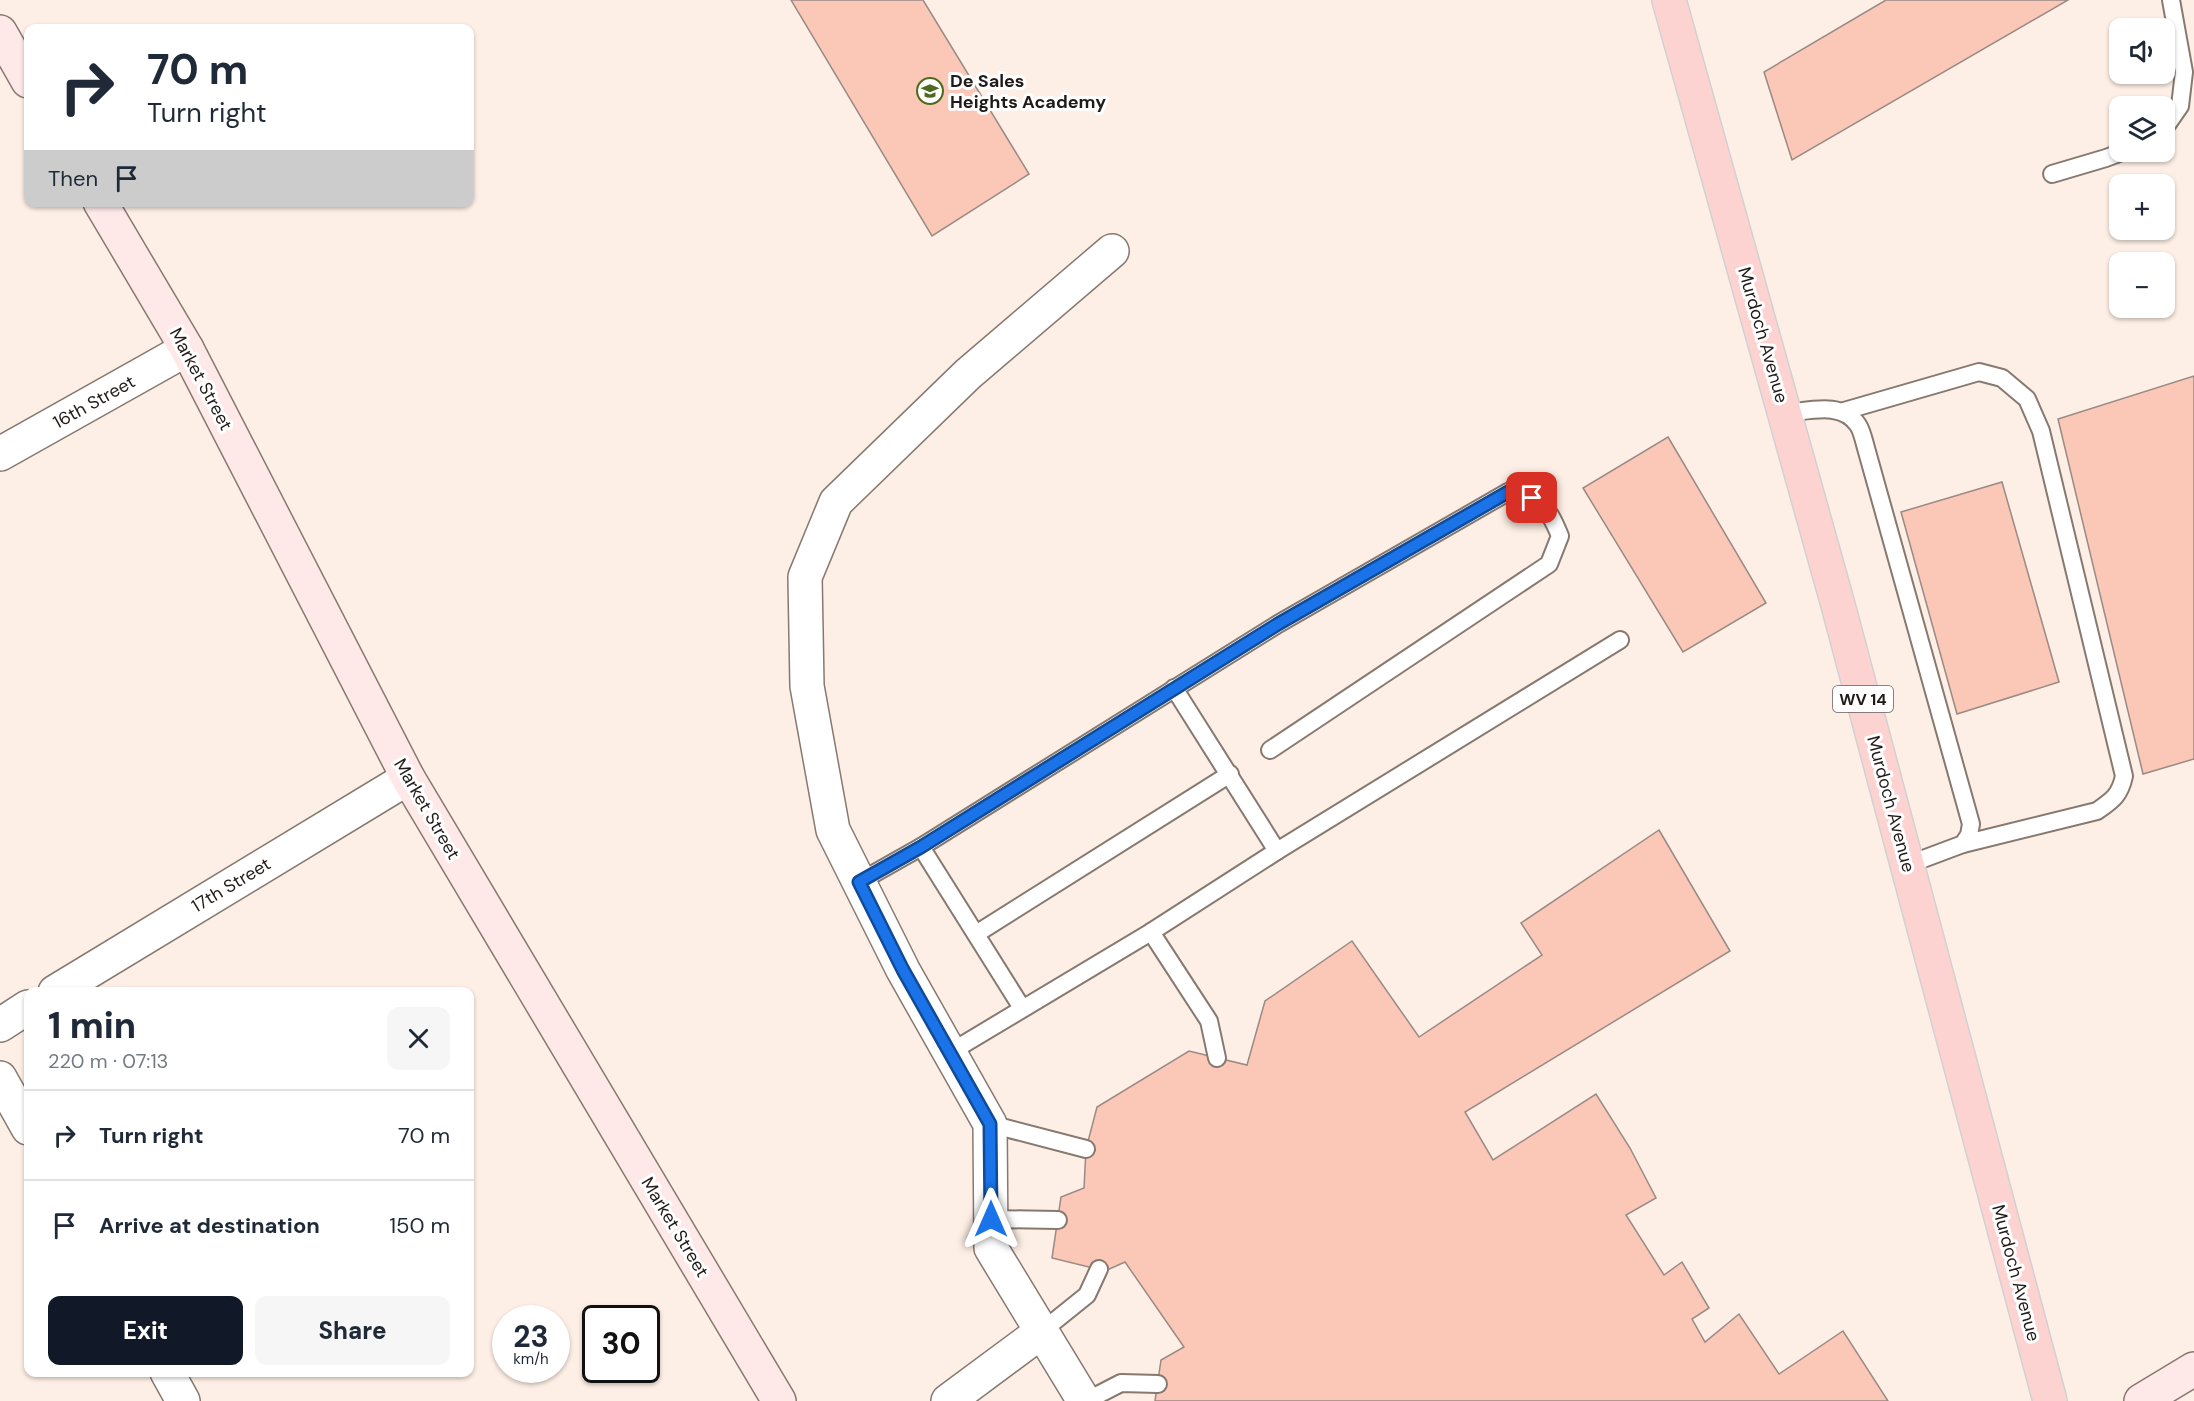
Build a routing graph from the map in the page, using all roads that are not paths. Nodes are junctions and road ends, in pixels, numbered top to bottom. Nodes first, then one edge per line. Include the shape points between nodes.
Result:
1 (1669, 0) edge
2 (2170, 0) edge
3 (0, 33) edge
4 (24, 74) edge
5 (2175, 113) edge
6 (2109, 157) edge
7 (2052, 174) dead end
8 (103, 207) edge
9 (1112, 251) dead end
10 (187, 349) junction
11 (1844, 411) junction
12 (1786, 413) junction
13 (0, 454) edge
14 (1620, 640) dead end
15 (1174, 688) junction
16 (1270, 750) dead end
17 (1230, 774) junction
18 (408, 778) junction
19 (1963, 844) junction
20 (921, 847) junction
21 (1277, 851) junction
22 (1907, 865) junction
23 (859, 882) junction
24 (1151, 932) junction
25 (976, 934) junction
26 (63, 987) edge
27 (1022, 1008) junction
28 (24, 1009) edge
29 (0, 1024) edge
30 (950, 1053) junction
31 (1217, 1058) dead end
32 (0, 1078) edge
33 (24, 1121) edge
34 (990, 1124) junction
35 (1086, 1149) dead end
36 (991, 1219) junction
37 (1058, 1220) dead end
38 (1099, 1269) dead end
39 (1041, 1332) junction
40 (2194, 1369) edge
41 (170, 1377) edge
42 (1158, 1384) dead end
43 (963, 1396) edge
44 (183, 1401) edge
45 (779, 1401) edge
46 (1085, 1401) edge
47 (2050, 1401) edge
48 (2141, 1401) edge

1 - 12 main road, Murdoch Avenue / WV 14
2 - 5 lane via 2184,72 2180,106
3 - 4 street
6 - 7 lane
8 - 10 street, Market Street
9 - 23 street via 968,374 836,502 805,577 807,686 833,830
10 - 13 street, 16th Street
10 - 18 street, Market Street
11 - 12 lane via 1828,408
11 - 19 lane via 1858,425 1866,448 1971,824
11 - 19 lane via 1979,372 2002,378 2027,399 2041,431 2124,776 2112,801 2097,811
12 - 22 main road, Murdoch Avenue / WV 14
14 - 21 lane
15 - 16 lane via 1508,492 1532,498 1551,514 1560,536 1548,564
15 - 17 lane
15 - 20 lane
17 - 21 lane
17 - 25 lane
18 - 26 street, 17th Street
18 - 45 street, Market Street
19 - 22 lane
20 - 23 lane
20 - 25 lane
21 - 24 lane
22 - 47 main road, Murdoch Avenue / WV 14
23 - 30 street
24 - 27 lane
24 - 31 lane via 1209,1021
25 - 27 lane
27 - 30 lane
28 - 29 street
30 - 34 street
32 - 33 street
34 - 35 lane
34 - 36 street
36 - 37 lane
36 - 39 street via 991,1248
38 - 39 lane via 1087,1294
39 - 43 street
39 - 46 street
40 - 48 street
41 - 44 street
42 - 46 lane via 1121,1383

